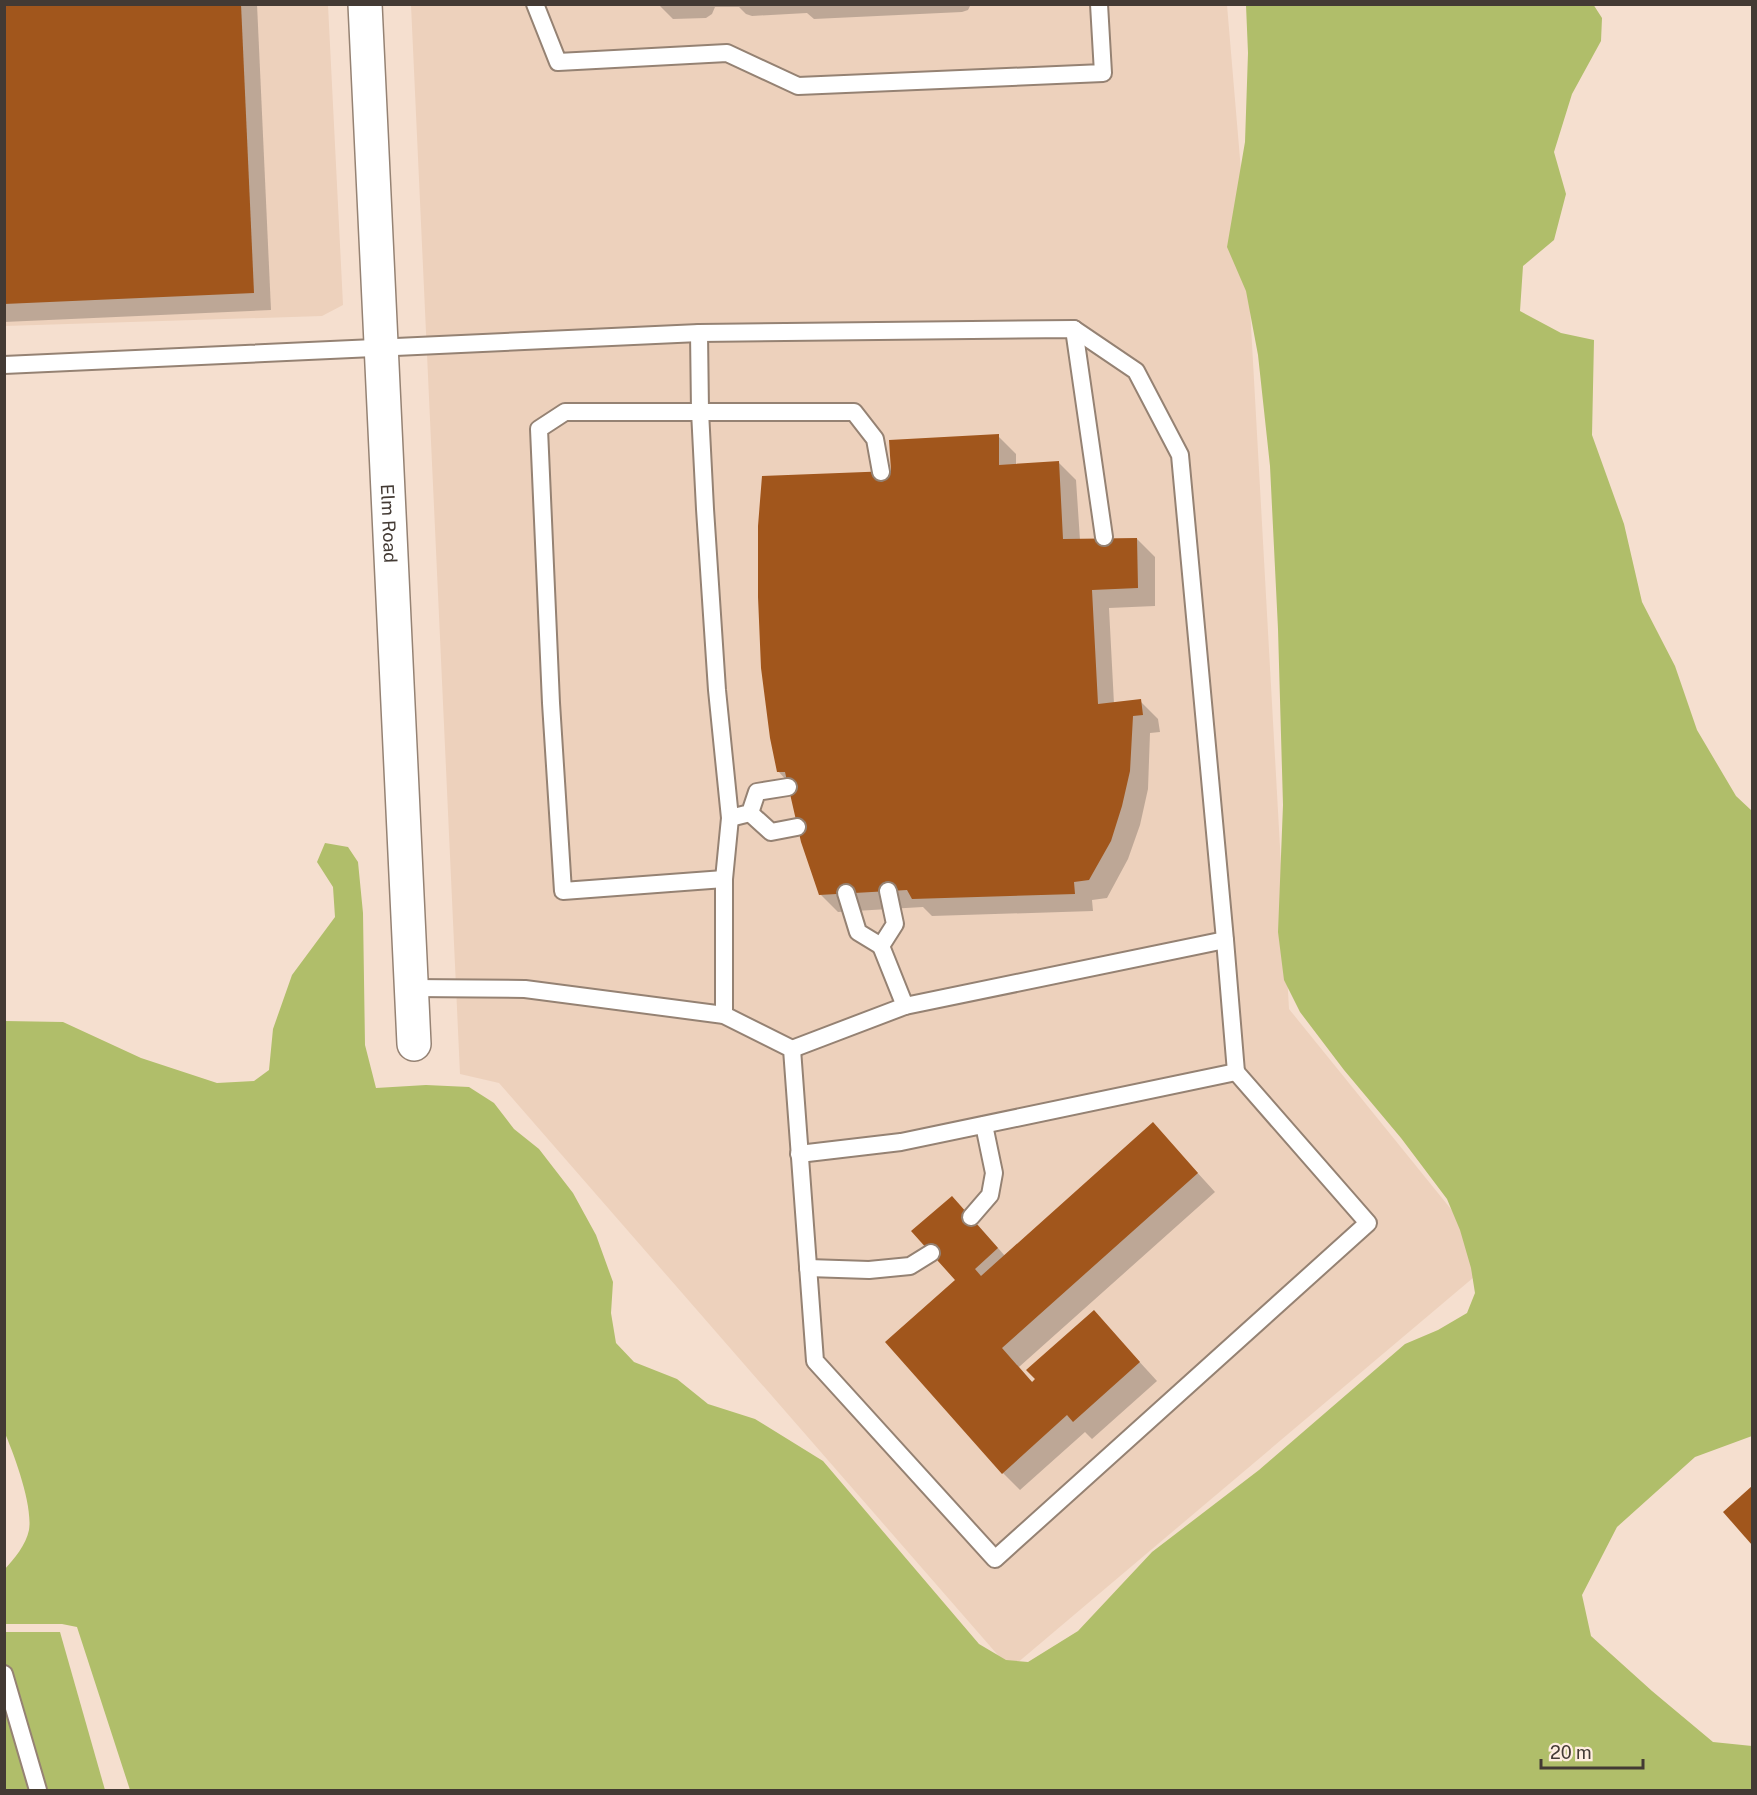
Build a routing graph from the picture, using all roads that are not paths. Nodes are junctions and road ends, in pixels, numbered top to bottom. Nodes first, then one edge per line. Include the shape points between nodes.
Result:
1 (365, 4) edge
2 (535, 4) edge
3 (1099, 4) edge
4 (1074, 329) junction
5 (699, 333) junction
6 (380, 348) junction
7 (4, 365) edge
8 (700, 411) junction
9 (881, 472) dead end
10 (1104, 537) dead end
11 (788, 788) dead end
12 (750, 813) junction
13 (730, 818) junction
14 (797, 827) dead end
15 (723, 879) junction
16 (888, 891) dead end
17 (846, 893) dead end
18 (1225, 940) junction
19 (881, 946) junction
20 (411, 988) junction
21 (905, 1006) junction
22 (724, 1015) junction
23 (414, 1044) dead end
24 (792, 1049) junction
25 (1236, 1072) junction
26 (984, 1125) junction
27 (800, 1154) junction
28 (971, 1217) dead end
29 (931, 1253) dead end
30 (808, 1268) junction
31 (4, 1674) edge
32 (38, 1791) edge

1 - 6 street, Elm Road
2 - 3 lane via 558,62 727,53 798,86 1103,73
4 - 5 lane
4 - 10 lane
4 - 18 lane via 1136,371 1180,454
5 - 6 lane
5 - 8 lane
6 - 7 lane
6 - 20 street, Elm Road
8 - 9 lane via 854,412 875,439
8 - 13 lane via 717,690
8 - 15 lane via 565,412 540,429 551,703 563,891
11 - 12 lane via 757,792
12 - 13 lane
12 - 14 lane via 771,832
13 - 15 lane
15 - 22 lane
16 - 19 lane via 895,924
17 - 19 lane via 858,932
18 - 21 lane
18 - 25 lane
19 - 21 lane
20 - 22 lane via 525,989
20 - 23 street, Elm Road
21 - 24 lane
22 - 24 lane
24 - 27 lane
25 - 26 lane
25 - 30 lane via 1368,1223 995,1559 815,1360
26 - 27 lane via 901,1142
26 - 28 lane via 994,1173 990,1195
27 - 30 lane
29 - 30 lane via 910,1266 869,1270
31 - 32 lane

